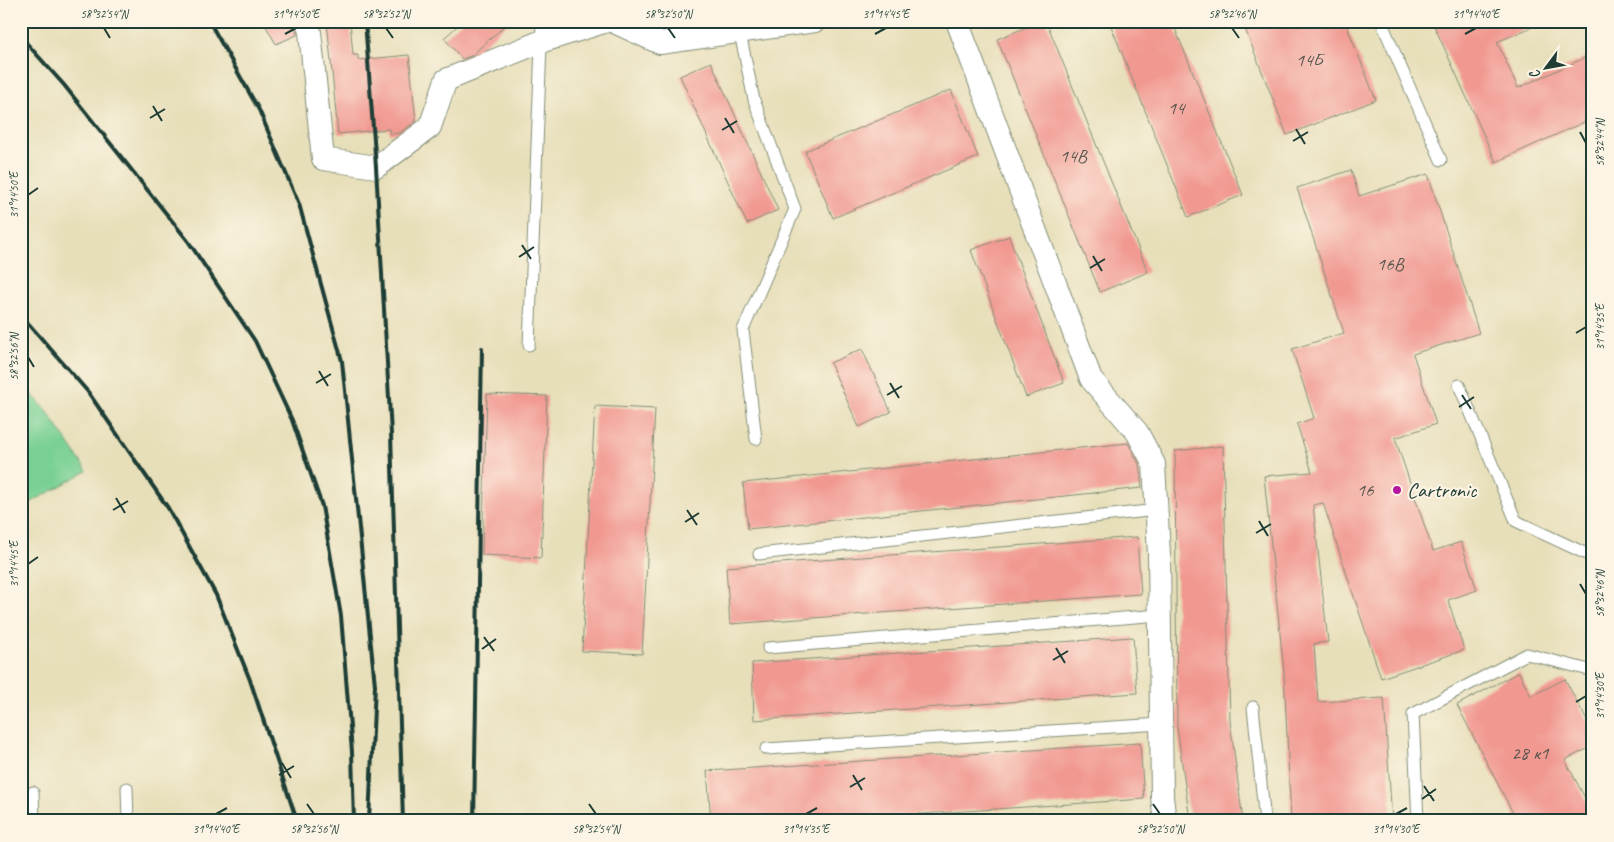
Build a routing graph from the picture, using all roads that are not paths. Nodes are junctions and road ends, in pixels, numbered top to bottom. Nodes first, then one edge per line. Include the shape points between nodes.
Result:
1 (307, 21) edge
2 (607, 21) edge
3 (612, 21) edge
4 (815, 21) edge
5 (957, 21) edge
6 (1381, 21) edge
7 (541, 32) edge
8 (740, 33) junction
9 (1441, 160) dead end
10 (528, 345) dead end
11 (1459, 385) dead end
12 (756, 439) dead end
13 (1156, 510) junction
14 (759, 554) dead end
15 (1593, 557) edge
16 (1159, 614) junction
17 (768, 648) dead end
18 (1593, 671) edge
19 (1254, 707) dead end
20 (1161, 724) junction
21 (766, 750) dead end
22 (126, 788) dead end
23 (33, 792) dead end
24 (34, 821) edge
25 (128, 821) edge
26 (1165, 821) edge
27 (1265, 821) edge
28 (1418, 821) edge

1 - 7 street via 323,159 376,167 430,127 446,80
2 - 7 street
3 - 8 street via 660,43
4 - 8 street
5 - 13 street via 1091,379 1137,432 1154,464
6 - 9 lane
7 - 10 lane
8 - 12 lane via 754,100 795,209 743,330
11 - 15 lane via 1516,522
13 - 14 lane
13 - 16 street
16 - 17 lane
16 - 20 street
18 - 28 lane via 1527,654 1413,714
19 - 27 lane
20 - 21 lane
20 - 26 street
22 - 25 lane
23 - 24 lane

